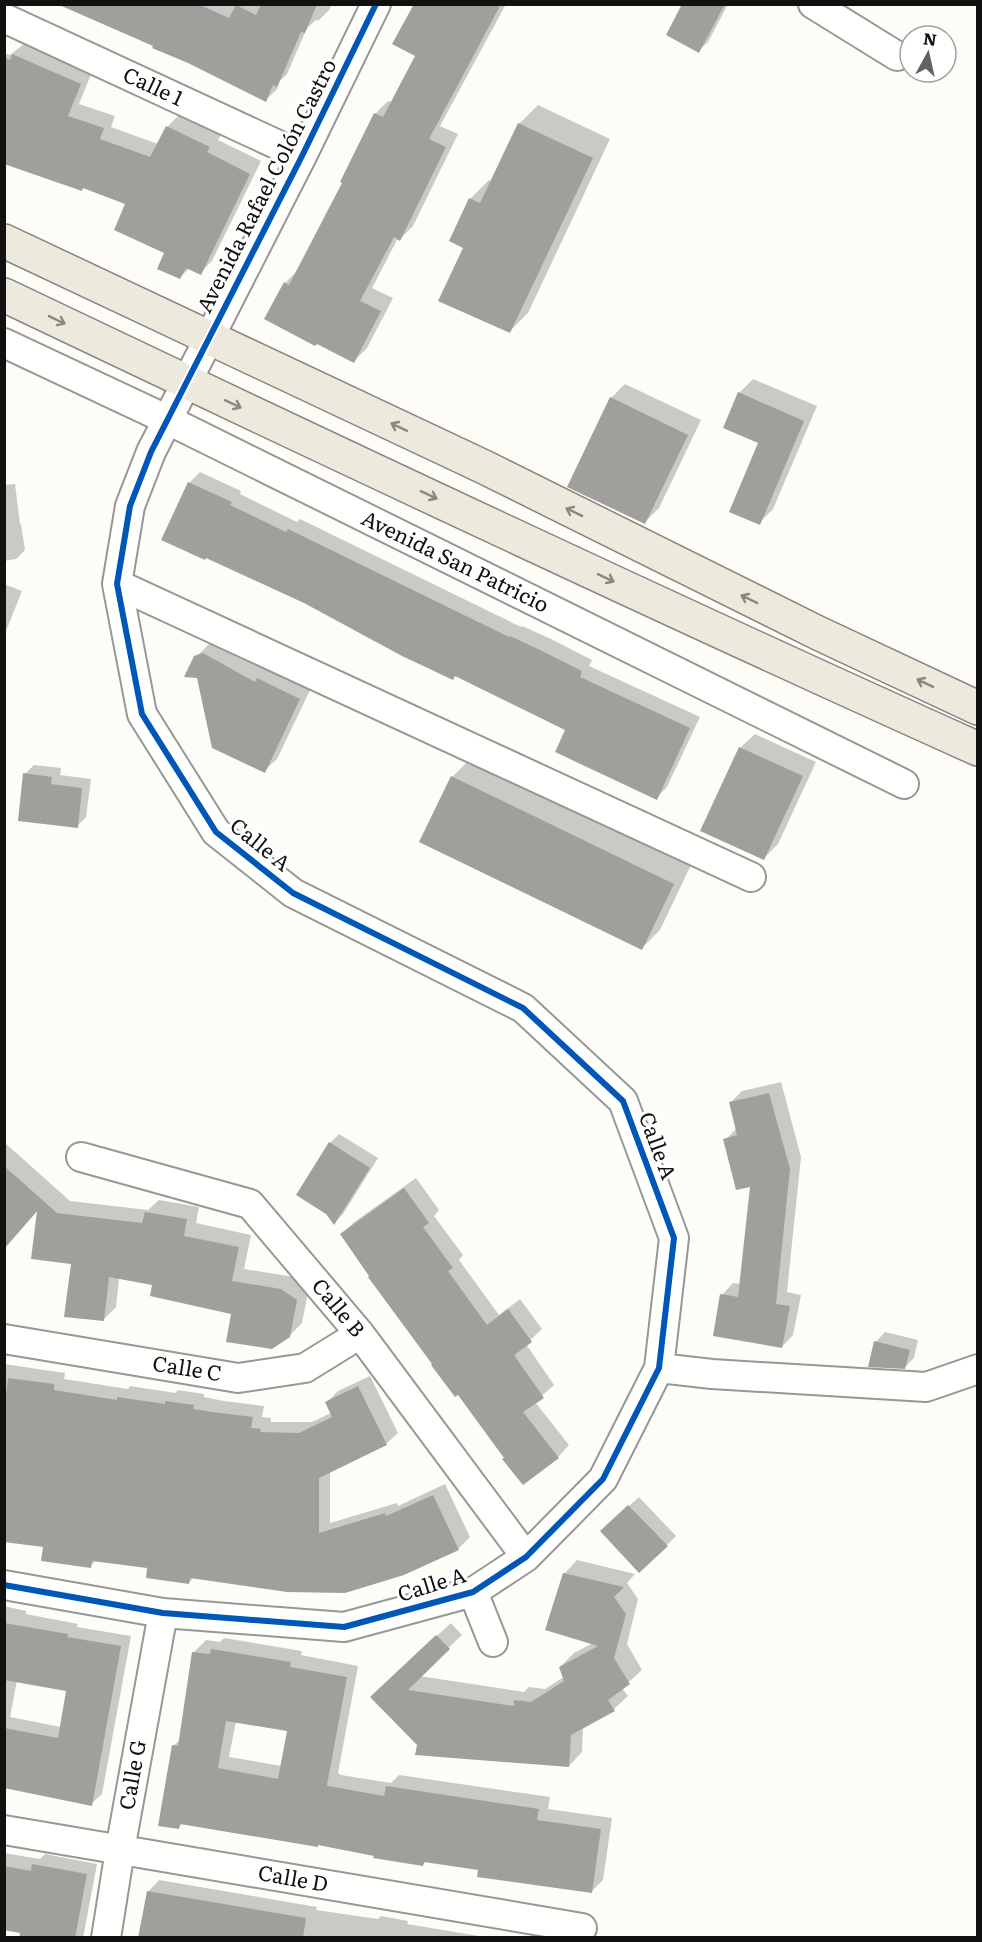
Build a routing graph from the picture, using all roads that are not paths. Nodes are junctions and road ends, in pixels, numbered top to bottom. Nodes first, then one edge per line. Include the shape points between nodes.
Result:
1 (376, 4) edge
2 (813, 4) edge
3 (4, 18) edge
4 (897, 56) dead end
5 (302, 156) junction
6 (4, 241) edge
7 (4, 295) edge
8 (209, 338) junction
9 (4, 343) edge
10 (187, 382) junction
11 (168, 420) junction
12 (117, 584) junction
13 (978, 708) edge
14 (978, 749) edge
15 (904, 784) dead end
16 (751, 877) dead end
17 (81, 1157) dead end
18 (360, 1334) junction
19 (4, 1339) edge
20 (659, 1368) junction
21 (978, 1369) edge
22 (526, 1557) junction
23 (4, 1585) edge
24 (473, 1592) junction
25 (163, 1613) junction
26 (493, 1642) dead end
27 (4, 1830) edge
28 (120, 1850) junction
29 (582, 1928) dead end
30 (106, 1938) edge

1 - 5 street, Avenida Rafael Colón Castro
2 - 4 street
3 - 5 street, Calle 1
5 - 8 street, Avenida Rafael Colón Castro
6 - 8 main road
7 -> 10 main road
8 - 10 street, Avenida Rafael Colón Castro
13 -> 8 main road
9 - 11 street, Avenida San Patricio
10 - 11 street, Calle A
10 -> 14 main road
11 - 12 street, Calle A via 130,506
11 - 15 street, Avenida San Patricio
12 - 16 street
12 - 20 street, Calle A via 142,714 216,832 293,893 523,1008 623,1101 674,1238
17 - 18 street, Calle B via 250,1204
18 - 19 street, Calle C via 305,1368 238,1378
18 - 22 street, Calle B
20 - 21 street via 926,1387
20 - 22 street, Calle A via 603,1479
22 - 24 street, Calle A
23 - 25 street, Calle A
24 - 25 street, Calle A via 344,1627
24 - 26 street
25 - 28 street, Calle G
27 - 28 street, Calle D
28 - 29 street, Calle D
28 - 30 street, Calle G

